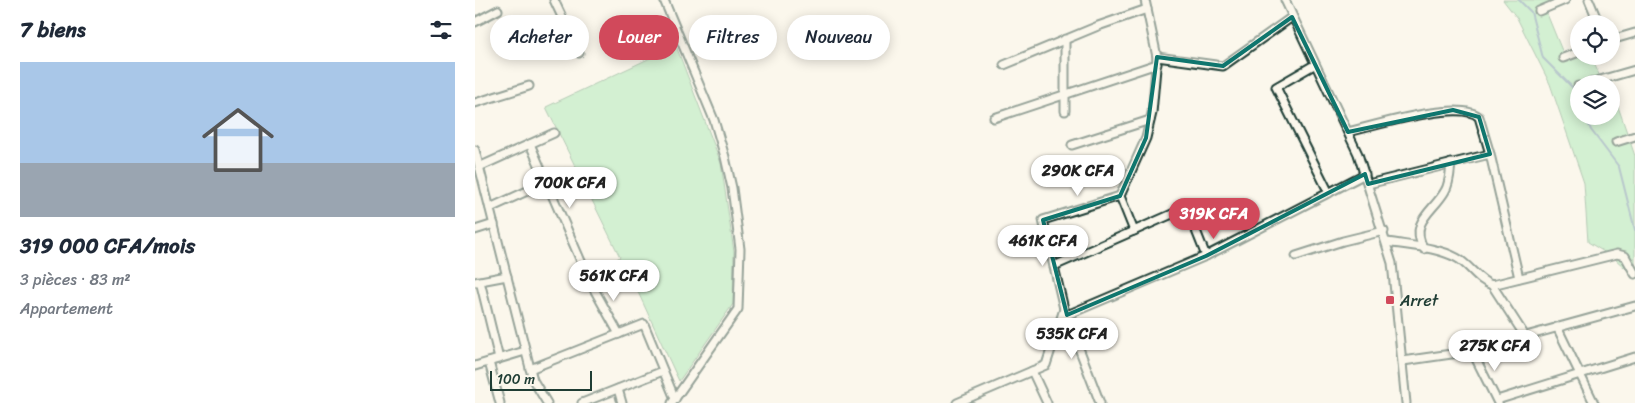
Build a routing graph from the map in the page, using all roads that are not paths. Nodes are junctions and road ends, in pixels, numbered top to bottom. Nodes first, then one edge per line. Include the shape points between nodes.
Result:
1 (554, 0) edge
2 (664, 0) edge
3 (1145, 0) edge
4 (1285, 0) edge
5 (1565, 0) edge
6 (1589, 0) edge
7 (1147, 9) junction
8 (499, 10) dead end
9 (1539, 10) dead end
10 (561, 15) edge
11 (1595, 15) edge
12 (1293, 17) junction
13 (475, 22) edge
14 (1634, 36) edge
15 (1620, 38) edge
16 (1065, 39) junction
17 (1570, 55) edge
18 (1563, 58) dead end
19 (1157, 61) junction
20 (1004, 65) dead end
21 (1314, 65) junction
22 (1635, 70) edge
23 (1618, 75) edge
24 (529, 86) dead end
25 (1065, 95) junction
26 (475, 103) edge
27 (1065, 111) dead end
28 (995, 118) dead end
29 (1150, 120) junction
30 (1348, 132) junction
31 (554, 133) dead end
32 (1635, 136) edge
33 (1616, 142) dead end
34 (530, 144) junction
35 (1072, 145) dead end
36 (475, 150) edge
37 (1490, 154) junction
38 (1451, 163) junction
39 (478, 165) edge
40 (1365, 174) junction
41 (547, 182) junction
42 (1368, 184) junction
43 (1329, 193) junction
44 (1119, 196) junction
45 (490, 208) junction
46 (494, 224) junction
47 (475, 230) edge
48 (1134, 231) junction
49 (1384, 231) junction
50 (1387, 242) junction
51 (1424, 249) junction
52 (1206, 256) junction
53 (1296, 256) dead end
54 (1054, 266) junction
55 (1635, 274) edge
56 (507, 276) junction
57 (1519, 278) junction
58 (477, 281) edge
59 (1492, 284) junction
60 (1635, 306) edge
61 (1065, 312) junction
62 (1557, 327) junction
63 (619, 334) junction
64 (1525, 336) junction
65 (1472, 350) junction
66 (525, 351) junction
67 (1635, 357) edge
68 (499, 359) junction
69 (1403, 361) junction
70 (489, 362) junction
71 (475, 366) edge
72 (530, 369) junction
73 (663, 371) junction
74 (1032, 371) junction
75 (1580, 374) junction
76 (618, 389) junction
77 (674, 401) edge
78 (1498, 402) edge
79 (499, 403) edge
80 (547, 403) edge
81 (582, 403) edge
82 (622, 403) edge
83 (957, 403) edge
84 (1047, 403) edge
85 (1100, 403) edge
86 (1406, 403) edge
87 (1594, 403) edge

1 - 10 street
2 - 77 street via 714,120 732,188 740,249 738,309
3 - 7 street
4 - 12 street
5 - 9 street
6 - 11 street
7 - 16 street
7 - 19 street
8 - 13 street
12 - 19 street via 1223,66
12 - 21 street
14 - 15 street
16 - 20 street
16 - 25 street
17 - 18 street
19 - 25 street
19 - 29 street
21 - 30 street
21 - 43 street via 1276,87
22 - 23 street
24 - 26 street
25 - 27 street
25 - 28 street
29 - 35 street
29 - 44 street via 1146,138
30 - 37 street via 1425,115 1464,111 1479,117
30 - 40 street
31 - 34 street
32 - 33 street
34 - 39 street
34 - 41 street
36 - 39 street
37 - 38 street
37 - 57 street
38 - 42 street
38 - 51 street via 1447,188 1420,222 1419,240
39 - 45 street
40 - 42 street
40 - 43 street
41 - 45 street
41 - 63 street via 590,282
42 - 49 street
43 - 52 street
44 - 48 street
44 - 54 street via 1043,220
45 - 46 street
46 - 47 street
46 - 56 street
48 - 52 street via 1179,211 1186,212
48 - 54 street
49 - 50 street
49 - 53 street
50 - 51 street
50 - 69 street
51 - 59 street via 1459,259 1485,283
52 - 61 street
54 - 61 street
55 - 57 street via 1625,256 1617,254
56 - 58 street
56 - 66 street
57 - 59 street
58 - 68 street
59 - 64 street
60 - 62 street
61 - 74 street via 1046,365
61 - 85 street
62 - 64 street
62 - 75 street
63 - 72 street
63 - 73 street via 644,324
64 - 65 street
65 - 69 street
65 - 78 street
66 - 68 street
66 - 72 street
67 - 75 street
68 - 70 street
69 - 86 street
70 - 71 street
70 - 79 street
72 - 80 street
73 - 76 street
73 - 77 street
74 - 83 street
74 - 84 street
75 - 78 street
75 - 87 street
76 - 81 street
76 - 82 street

